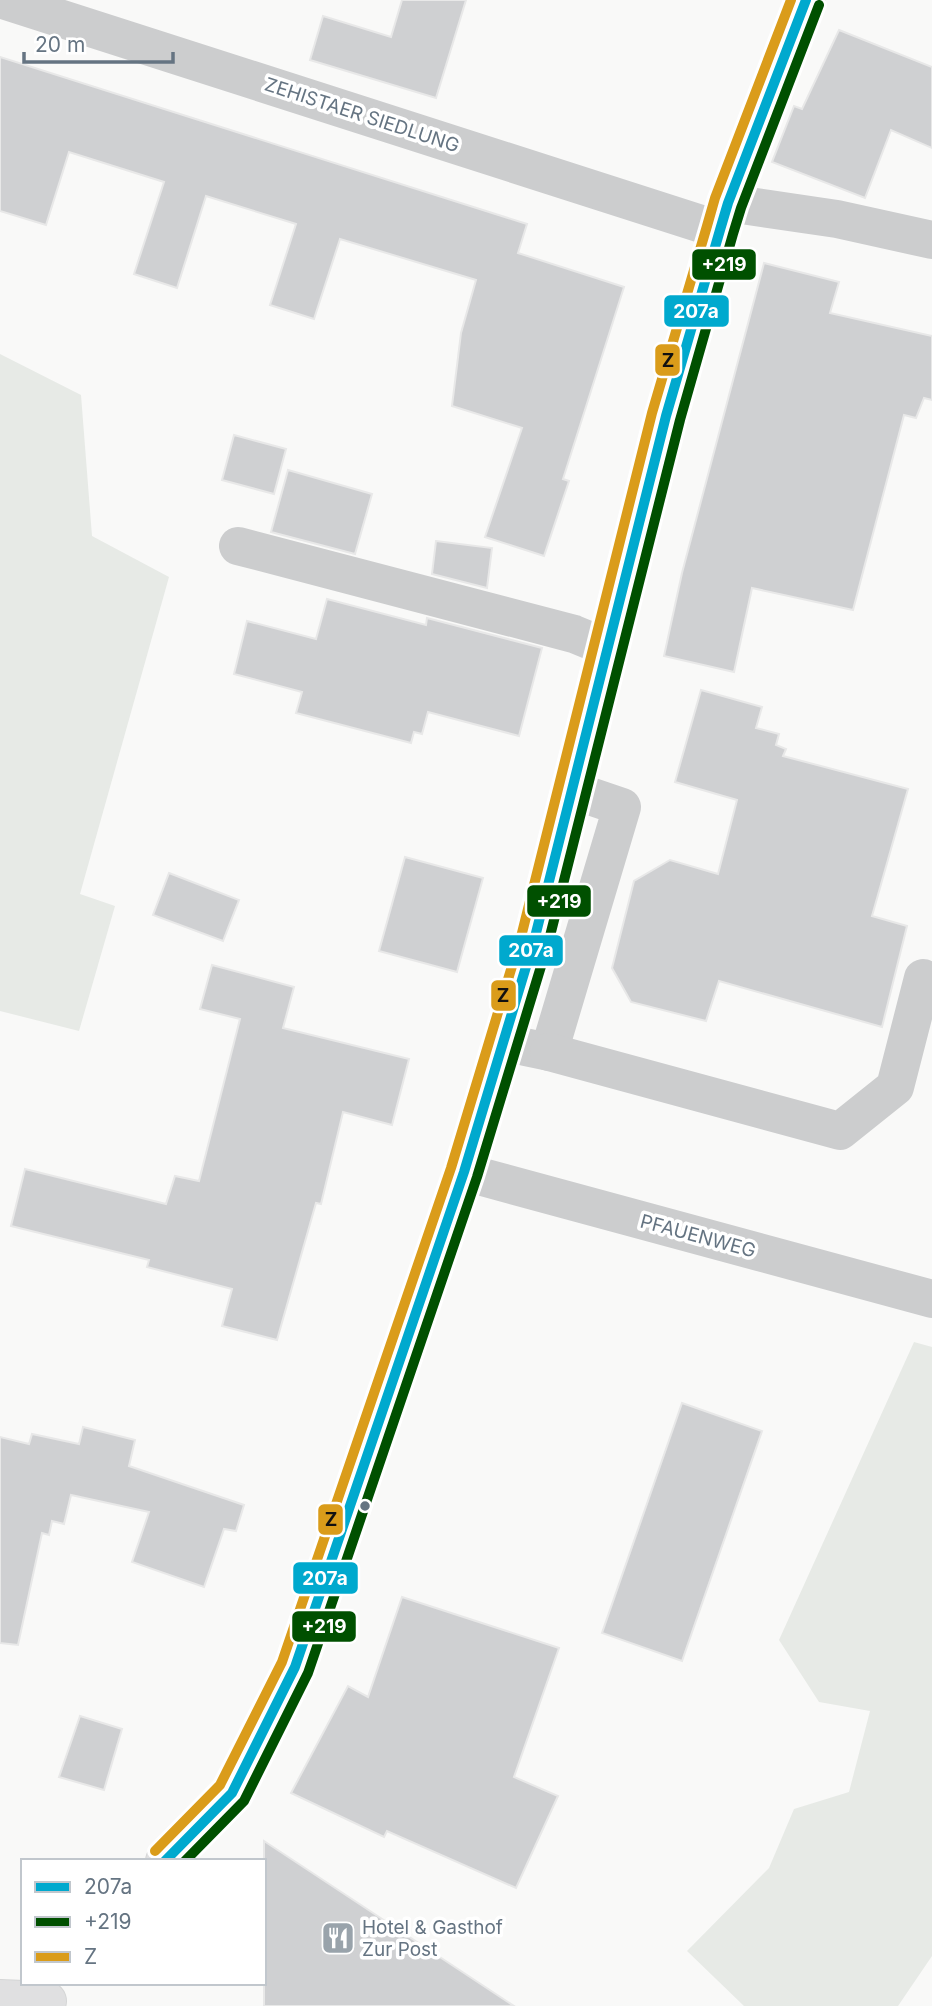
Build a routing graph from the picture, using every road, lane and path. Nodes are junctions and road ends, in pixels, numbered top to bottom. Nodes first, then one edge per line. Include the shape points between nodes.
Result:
1 (3, 0) edge
2 (806, 0) edge
3 (724, 217) junction
4 (932, 240) edge
5 (238, 546) dead end
6 (608, 648) junction
7 (572, 790) junction
8 (923, 978) dead end
9 (502, 1042) junction
10 (548, 1052) junction
11 (464, 1172) junction
12 (932, 1299) edge
13 (167, 1859) edge
14 (49, 1997) edge
15 (0, 1999) edge

1 - 3 street, ZEHISTAER SIEDLUNG
2 - 3 main road
3 - 4 street, ZEHISTAER SIEDLUNG via 836,219
3 - 6 main road via 666,416
5 - 6 street via 574,634
6 - 7 main road
7 - 9 main road via 535,937
7 - 10 street via 622,807
8 - 10 street via 895,1087 840,1131
9 - 10 street
9 - 11 main road
11 - 12 street, PFAUENWEG
11 - 13 main road via 295,1667 232,1793
14 - 15 main road

